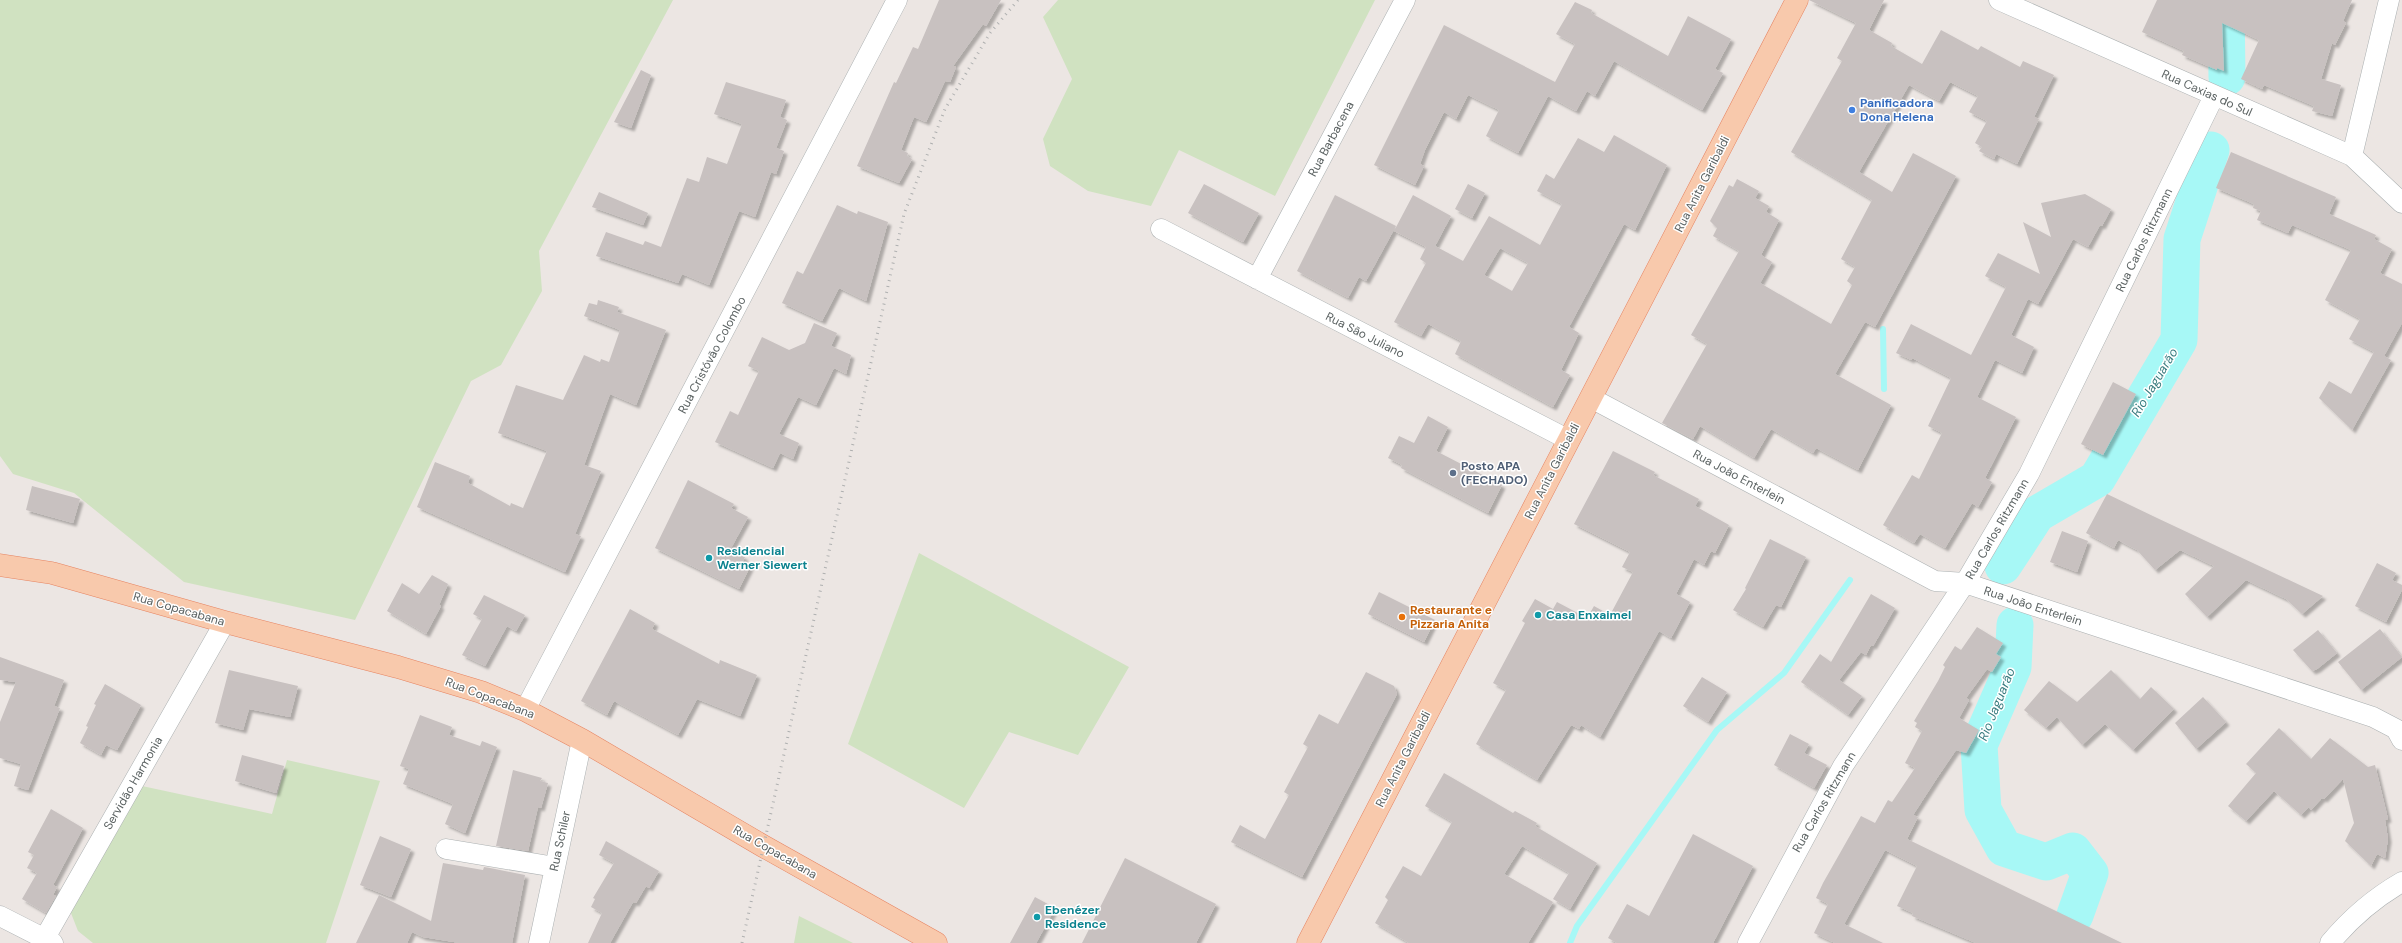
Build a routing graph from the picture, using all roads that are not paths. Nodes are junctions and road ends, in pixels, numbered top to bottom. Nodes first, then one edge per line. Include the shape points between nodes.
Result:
1 (897, 0) edge
2 (1405, 0) edge
3 (1797, 0) edge
4 (1999, 0) edge
5 (2389, 0) edge
6 (2214, 96) junction
7 (2352, 156) junction
8 (2402, 204) edge
9 (1161, 229) dead end
10 (1257, 279) junction
11 (1591, 398) junction
12 (1569, 440) junction
13 (0, 565) edge
14 (1964, 583) junction
15 (225, 622) junction
16 (525, 710) junction
17 (582, 740) junction
18 (2402, 740) edge
19 (446, 849) dead end
20 (555, 867) junction
21 (2402, 882) edge
22 (0, 916) edge
23 (46, 941) edge
24 (539, 943) edge
25 (936, 943) edge
26 (1308, 943) edge
27 (1748, 943) edge
28 (2330, 943) edge

1 - 16 street, Rua Cristóvão Colombo
2 - 10 street, Rua Barbacena
3 - 11 main road, Rua Anita Garibaldi
4 - 6 street, Rua Caxias do Sul
5 - 7 street
6 - 7 street, Rua Caxias do Sul
6 - 14 street, Rua Carlos Ritzmann via 2047,440
7 - 8 street, Rua Caxias do Sul
9 - 10 street, Rua São Juliano
10 - 12 street, Rua São Juliano
11 - 12 main road, Rua Anita Garibaldi
11 - 14 street, Rua João Enterlein via 1935,581
12 - 26 main road, Rua Anita Garibaldi
13 - 15 main road, Rua Copacabana via 52,572
14 - 18 street, Rua João Enterlein via 2373,717 2396,729
14 - 27 street, Rua Carlos Ritzmann via 1843,766
15 - 16 main road, Rua Copacabana via 441,679
15 - 23 street, Servidão Harmonia
16 - 17 main road, Rua Copacabana
17 - 20 street, Rua Schiler
17 - 25 main road, Rua Copacabana
19 - 20 street
20 - 24 street, Rua Schiler
21 - 28 street via 2384,892
22 - 23 street

